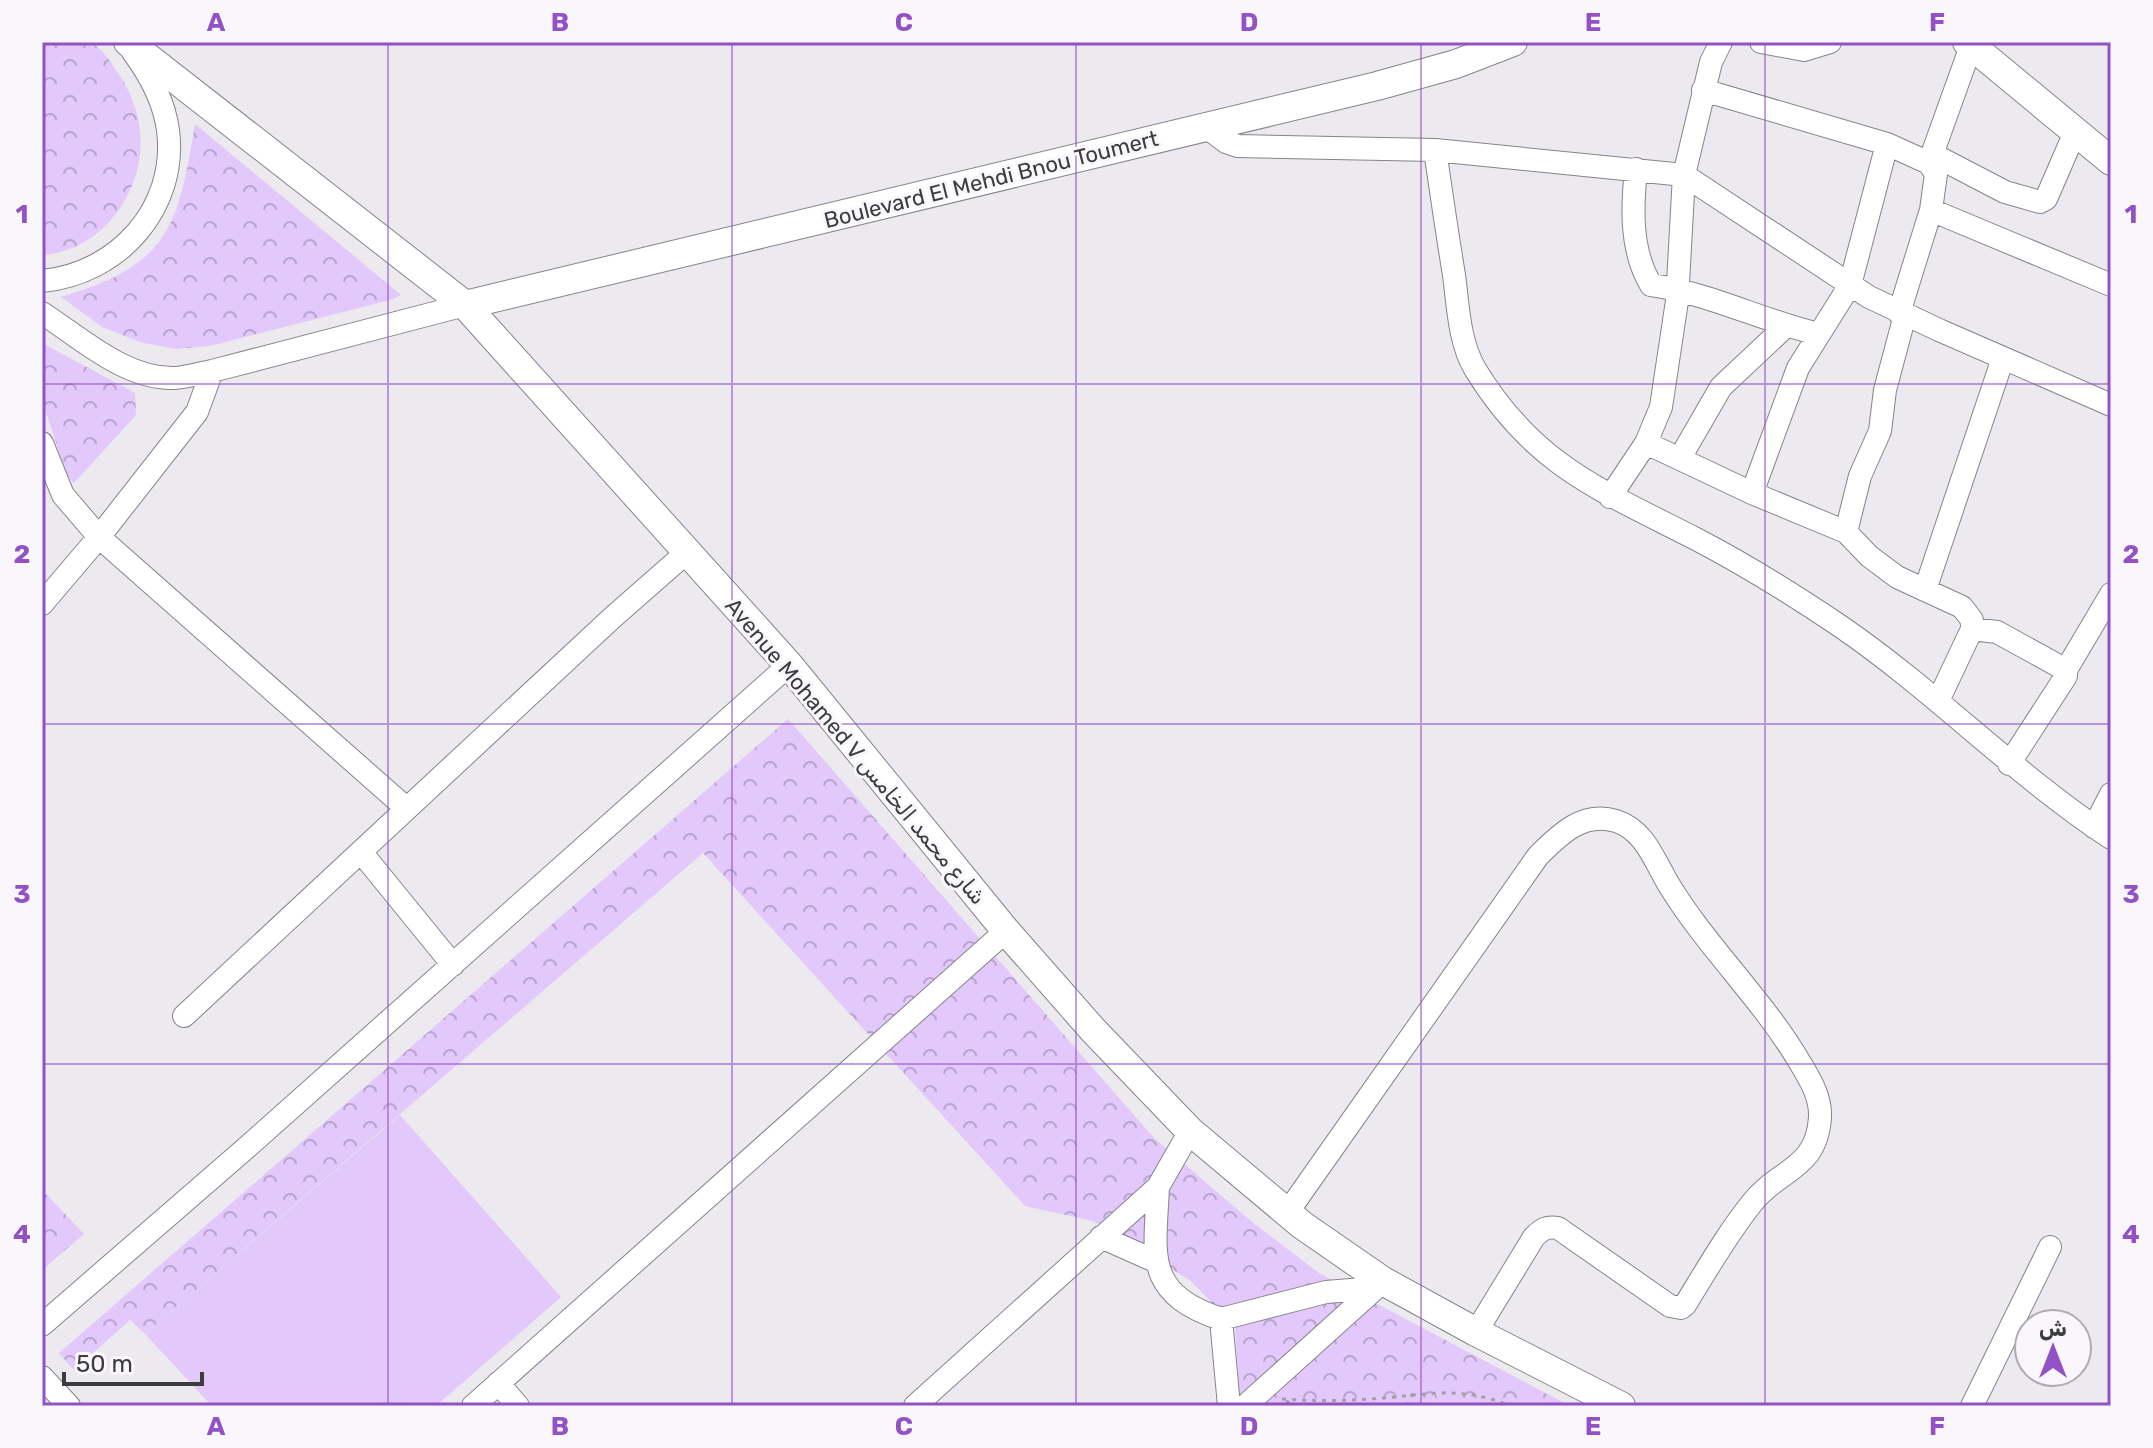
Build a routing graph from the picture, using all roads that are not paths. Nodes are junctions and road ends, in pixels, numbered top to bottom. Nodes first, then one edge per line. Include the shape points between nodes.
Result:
1 (127, 42) edge
2 (1513, 42) edge
3 (1721, 42) edge
4 (1761, 42) edge
5 (1830, 42) edge
6 (1969, 44) edge
7 (1703, 90) junction
8 (1206, 127) junction
9 (2075, 132) junction
10 (1887, 144) junction
11 (1435, 150) junction
12 (1930, 158) junction
13 (2111, 161) edge
14 (1636, 169) junction
15 (1684, 175) junction
16 (1931, 210) junction
17 (42, 281) edge
18 (1850, 285) junction
19 (2111, 285) edge
20 (1678, 288) junction
21 (465, 305) junction
22 (42, 313) edge
23 (1902, 314) junction
24 (1786, 326) junction
25 (1818, 334) junction
26 (2003, 358) junction
27 (212, 371) junction
28 (2111, 405) edge
29 (42, 443) edge
30 (1646, 443) junction
31 (1680, 458) junction
32 (1752, 493) junction
33 (52, 496) edge
34 (1610, 497) junction
35 (1846, 532) junction
36 (99, 537) junction
37 (686, 553) junction
38 (1925, 590) junction
39 (2111, 594) edge
40 (42, 604) edge
41 (1972, 629) junction
42 (789, 665) junction
43 (2066, 670) junction
44 (1938, 701) junction
45 (2009, 764) junction
46 (2111, 794) edge
47 (406, 808) junction
48 (2102, 832) edge
49 (361, 852) junction
50 (1006, 931) junction
51 (453, 965) junction
52 (184, 1016) dead end
53 (1190, 1131) junction
54 (1158, 1187) junction
55 (1287, 1213) junction
56 (1101, 1237) junction
57 (2050, 1247) dead end
58 (1155, 1261) junction
59 (1380, 1284) junction
60 (1221, 1319) junction
61 (42, 1325) edge
62 (1476, 1332) junction
63 (42, 1377) edge
64 (498, 1383) junction
65 (69, 1406) edge
66 (473, 1406) edge
67 (518, 1406) edge
68 (915, 1406) edge
69 (1229, 1406) edge
70 (1245, 1406) edge
71 (1621, 1406) edge
72 (1972, 1406) edge

1 - 17 street via 154,84 165,117 169,151 160,196 120,251 80,274
1 - 21 main road, Avenue Mohamed V شارع محمد الخامس
2 - 8 main road, Boulevard El Mehdi Bnou Toumert via 1391,83
3 - 7 street
4 - 5 street via 1804,50
6 - 9 main road
6 - 12 street
7 - 10 street
7 - 15 street
8 - 11 street via 1238,146
8 - 21 main road, Boulevard El Mehdi Bnou Toumert
9 - 12 street via 2046,199 2040,202
9 - 13 main road
10 - 12 street
10 - 18 street
11 - 14 street
11 - 34 street via 1462,329 1473,364 1537,447
12 - 16 street via 1936,174
14 - 15 street
14 - 20 street via 1631,209 1642,269 1651,285
15 - 18 street
15 - 20 street
16 - 19 street
16 - 23 street
18 - 23 street
18 - 25 street
20 - 24 street
20 - 30 street via 1661,407
21 - 27 street
21 - 37 main road, Avenue Mohamed V شارع محمد الخامس
22 - 27 street via 145,375 175,378
23 - 26 street
23 - 35 street via 1880,431 1860,476
24 - 25 street
24 - 31 street via 1721,387
25 - 32 street via 1798,368
26 - 28 street
26 - 38 street
27 - 36 street via 197,412
29 - 33 street
30 - 31 street
30 - 34 street
31 - 32 street
32 - 35 street
33 - 36 street
34 - 44 street via 1774,583
35 - 38 street via 1880,565
36 - 40 street
36 - 47 street
37 - 42 main road, Avenue Mohamed V شارع محمد الخامس
37 - 47 street
38 - 41 street via 1962,607
39 - 43 street
41 - 43 street via 1997,632
41 - 44 street
42 - 50 main road, Avenue Mohamed V شارع محمد الخامس
42 - 51 street
43 - 45 street
44 - 45 street
45 - 48 street
46 - 48 street
47 - 49 street
49 - 51 street
49 - 52 street
50 - 53 main road, Avenue Mohamed V شارع محمد الخامس
50 - 64 street
51 - 61 street
53 - 54 street
53 - 55 main road, Avenue Mohamed V شارع محمد الخامس
54 - 56 street
54 - 58 street
55 - 59 main road, Avenue Mohamed V شارع محمد الخامس
55 - 62 street via 1538,856 1580,822 1600,818 1626,826 1647,845 1680,902 1797,1057 1819,1100 1817,1134 1798,1167 1750,1205 1681,1308 1670,1306 1551,1227 1534,1237
56 - 58 street
56 - 68 street
57 - 72 street
58 - 60 street via 1178,1297
59 - 60 street
59 - 62 main road, Avenue Mohamed V شارع محمد الخامس
59 - 70 street
60 - 69 street
62 - 71 main road, Avenue Mohamed V شارع محمد الخامس
63 - 65 street
64 - 66 street
64 - 67 street

